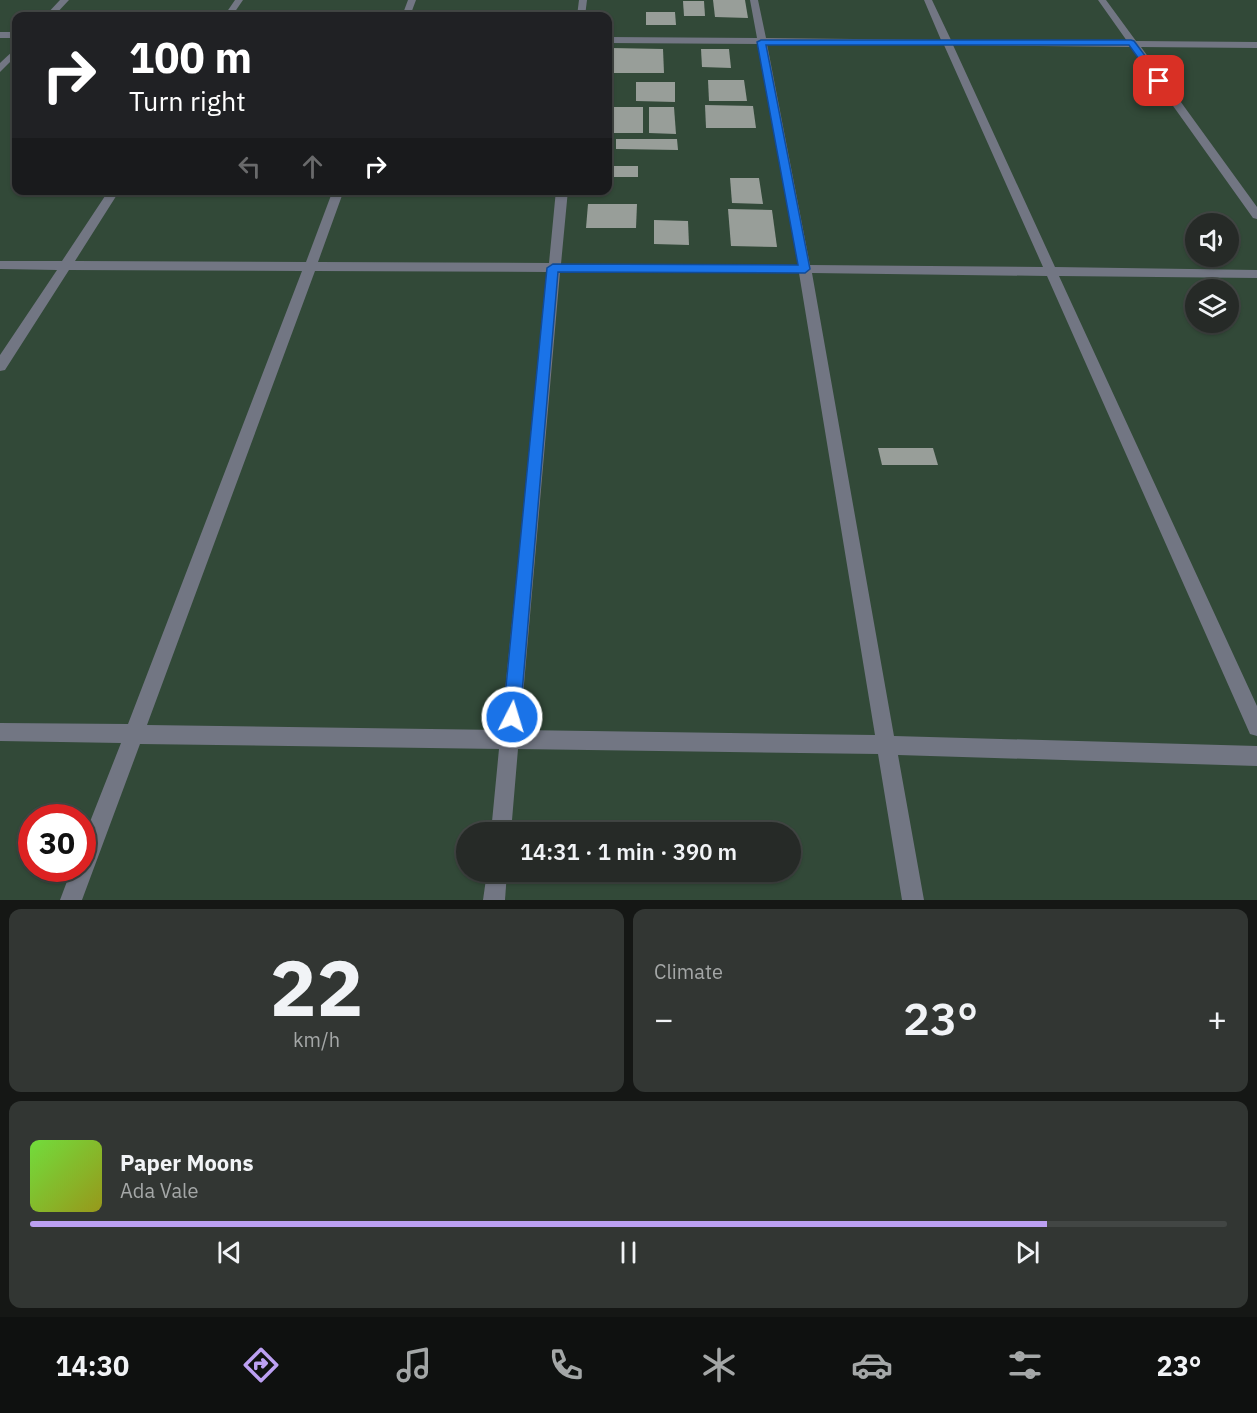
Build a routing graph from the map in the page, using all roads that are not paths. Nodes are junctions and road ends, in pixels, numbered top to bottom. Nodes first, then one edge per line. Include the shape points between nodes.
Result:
1 (65, 0) edge
2 (754, 0) edge
3 (928, 0) edge
4 (1102, 0) edge
5 (54, 12) edge
6 (612, 40) edge
7 (946, 41) junction
8 (761, 42) junction
9 (1131, 43) junction
10 (1257, 45) edge
11 (12, 56) edge
12 (0, 69) edge
13 (113, 195) edge
14 (337, 195) edge
15 (561, 195) edge
16 (1257, 215) edge
17 (0, 265) edge
18 (66, 266) junction
19 (310, 267) junction
20 (553, 268) junction
21 (805, 269) junction
22 (1050, 273) junction
23 (1257, 274) edge
24 (0, 366) edge
25 (1257, 727) edge
26 (0, 732) edge
27 (132, 734) junction
28 (510, 741) junction
29 (885, 745) junction
30 (1257, 756) edge
31 (502, 822) edge
32 (496, 882) edge
33 (71, 900) edge
34 (494, 900) edge
35 (913, 900) edge

1 - 5 street
2 - 8 street
3 - 7 street
4 - 9 street
6 - 8 street
7 - 8 street
7 - 9 street
7 - 22 street
8 - 21 street
9 - 10 street
9 - 16 street
11 - 12 street
13 - 18 street
14 - 19 street
15 - 20 street
17 - 18 street
18 - 19 street
18 - 24 street
19 - 20 street
19 - 27 street
20 - 21 street
20 - 28 street
21 - 22 street
21 - 29 street
22 - 23 street
22 - 25 street
26 - 27 street
27 - 28 street
27 - 33 street
28 - 29 street
28 - 31 street
29 - 30 street
29 - 35 street
32 - 34 street

